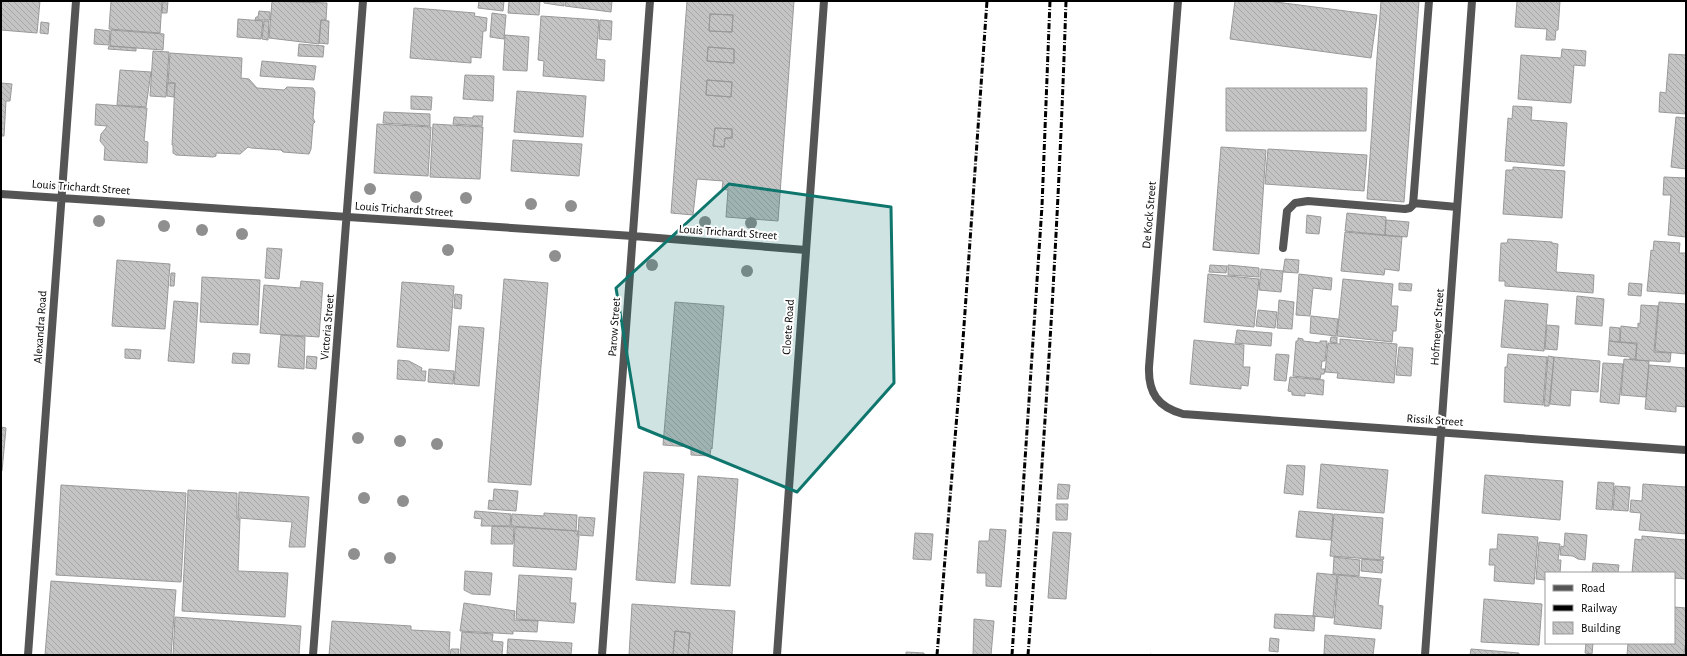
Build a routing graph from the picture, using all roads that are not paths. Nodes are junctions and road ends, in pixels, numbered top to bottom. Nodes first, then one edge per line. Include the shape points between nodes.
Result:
1 (76, 1) edge
2 (363, 1) edge
3 (650, 1) edge
4 (824, 1) edge
5 (1178, 1) edge
6 (1429, 1) edge
7 (1472, 1) edge
8 (1, 194) edge
9 (62, 198) junction
10 (1413, 203) junction
11 (1457, 207) junction
12 (348, 217) junction
13 (633, 236) junction
14 (1283, 248) dead end
15 (806, 250) junction
16 (1183, 414) joint
17 (1442, 432) junction
18 (1686, 450) edge
19 (28, 655) edge
20 (313, 655) edge
21 (602, 655) edge
22 (777, 655) edge
23 (1425, 655) edge

1 - 9 street, Alexandra Road
2 - 12 street, Victoria Street
3 - 13 street, Parow Street
4 - 15 street, Cloete Road
5 - 16 street, De Kock Street via 1148,379 1156,399 1168,409
6 - 10 street
7 - 11 street, Hofmeyer Street
8 - 9 street, Louis Trichardt Street
9 - 12 street, Louis Trichardt Street
9 - 19 street, Alexandra Road
10 - 11 street
10 - 14 street via 1406,209 1308,201 1295,203 1287,211
11 - 17 street, Hofmeyer Street
12 - 13 street, Louis Trichardt Street
12 - 20 street, Victoria Street
13 - 15 street, Louis Trichardt Street
13 - 21 street, Parow Street
15 - 22 street, Cloete Road
16 - 17 street, Rissik Street
17 - 18 street, Rissik Street
17 - 23 street, Hofmeyer Street

